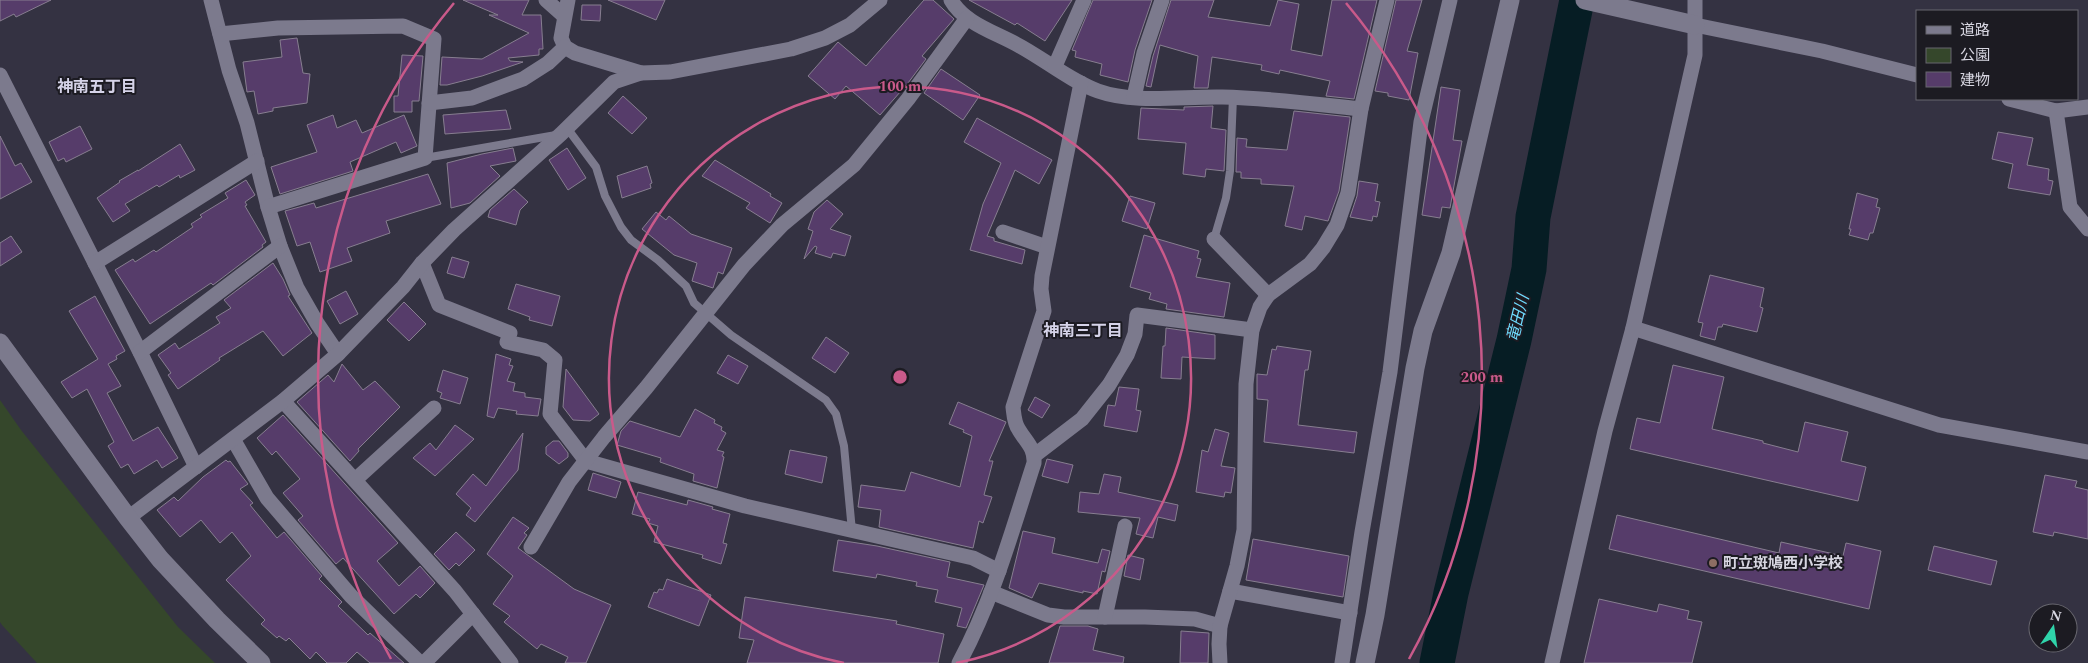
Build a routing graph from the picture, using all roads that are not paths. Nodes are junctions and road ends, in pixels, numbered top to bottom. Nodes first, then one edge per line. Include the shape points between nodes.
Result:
1 (211, 0) edge
2 (546, 0) edge
3 (568, 0) edge
4 (880, 0) edge
5 (951, 0) edge
6 (1084, 0) edge
7 (1162, 0) edge
8 (1387, 0) edge
9 (1450, 0) edge
10 (1510, 0) edge
11 (1585, 0) edge
12 (1695, 0) edge
13 (564, 16) junction
14 (967, 18) junction
15 (1695, 25) junction
16 (220, 34) junction
17 (565, 47) junction
18 (1055, 66) junction
19 (641, 73) junction
20 (0, 75) edge
21 (1916, 75) edge
22 (1081, 83) junction
23 (1134, 97) junction
24 (1233, 97) junction
25 (2013, 100) edge
26 (430, 103) junction
27 (2088, 107) edge
28 (1361, 109) junction
29 (2056, 111) junction
30 (564, 131) junction
31 (425, 158) junction
32 (256, 161) junction
33 (268, 207) junction
34 (2088, 229) edge
35 (1003, 232) dead end
36 (1214, 239) joint
37 (280, 246) junction
38 (1048, 247) junction
39 (95, 263) junction
40 (422, 263) junction
41 (1268, 296) junction
42 (705, 312) junction
43 (1633, 328) junction
44 (1252, 330) junction
45 (0, 343) edge
46 (140, 352) junction
47 (338, 354) junction
48 (283, 401) junction
49 (434, 408) dead end
50 (233, 439) junction
51 (2088, 452) edge
52 (1034, 454) junction
53 (586, 461) junction
54 (196, 467) junction
55 (355, 480) junction
56 (128, 518) junction
57 (1125, 526) dead end
58 (852, 532) junction
59 (531, 548) dead end
60 (999, 571) junction
61 (1230, 591) junction
62 (991, 592) junction
63 (473, 614) junction
64 (1350, 614) junction
65 (1105, 617) junction
66 (1220, 626) junction
67 (261, 663) edge
68 (420, 663) edge
69 (424, 663) edge
70 (511, 663) edge
71 (958, 663) edge
72 (1220, 663) edge
73 (1342, 663) edge
74 (1365, 663) edge
75 (1552, 663) edge

1 - 16 street
2 - 13 street
3 - 13 street
4 - 19 street via 850,25 791,49 670,72
5 - 14 street
6 - 18 street
7 - 23 street via 1144,53
8 - 28 street
9 - 64 street via 1422,122 1390,372
10 - 74 street via 1451,253 1415,368
11 - 15 street
12 - 15 street
13 - 17 street via 561,38
14 - 18 street
14 - 42 street via 908,99 854,165 782,225
15 - 21 street via 1822,50
15 - 43 street via 1695,55
16 - 26 street via 278,28 403,26 434,39
16 - 32 street
17 - 19 street
17 - 26 street via 548,63 523,78 472,98
18 - 22 street
19 - 30 street via 614,82
20 - 39 street
22 - 23 street via 1098,91
22 - 38 street
23 - 24 street
24 - 28 street
24 - 36 lane via 1229,180
25 - 29 street
26 - 31 street
27 - 29 street
28 - 41 street via 1348,193 1337,225 1310,264
29 - 34 street via 2070,207
30 - 31 lane
30 - 40 street
30 - 42 lane via 596,168 605,196 631,240 686,286 694,303
31 - 33 street
32 - 33 street
32 - 39 street
33 - 37 street
35 - 38 street
36 - 41 street
37 - 46 street
37 - 47 street via 297,288
38 - 52 street via 1041,289 1044,311 1013,407 1018,429
39 - 46 street
40 - 47 street via 403,288
40 - 53 street via 439,305 510,333 507,342 543,350 555,360 550,414
41 - 44 street
42 - 53 street
42 - 58 lane via 731,335 826,400 836,414 844,446
43 - 51 street via 1939,425
43 - 75 street via 1605,431
44 - 52 street via 1137,315 1135,334 1127,355 1109,385 1082,419
44 - 61 street via 1246,384 1244,530
45 - 56 street
46 - 54 street
47 - 48 street
48 - 50 street
48 - 55 street
49 - 55 street
50 - 54 street
50 - 68 street via 267,498 351,596
52 - 60 street via 1034,463
53 - 58 street
53 - 59 street via 569,482
54 - 56 street
55 - 63 street
56 - 67 street via 160,559
57 - 65 street
58 - 60 street via 973,558
60 - 62 street
61 - 64 street
61 - 66 street
62 - 65 street via 1048,615
62 - 71 street via 976,631
63 - 69 street
63 - 70 street
64 - 73 street
65 - 66 street via 1195,619
66 - 72 street

